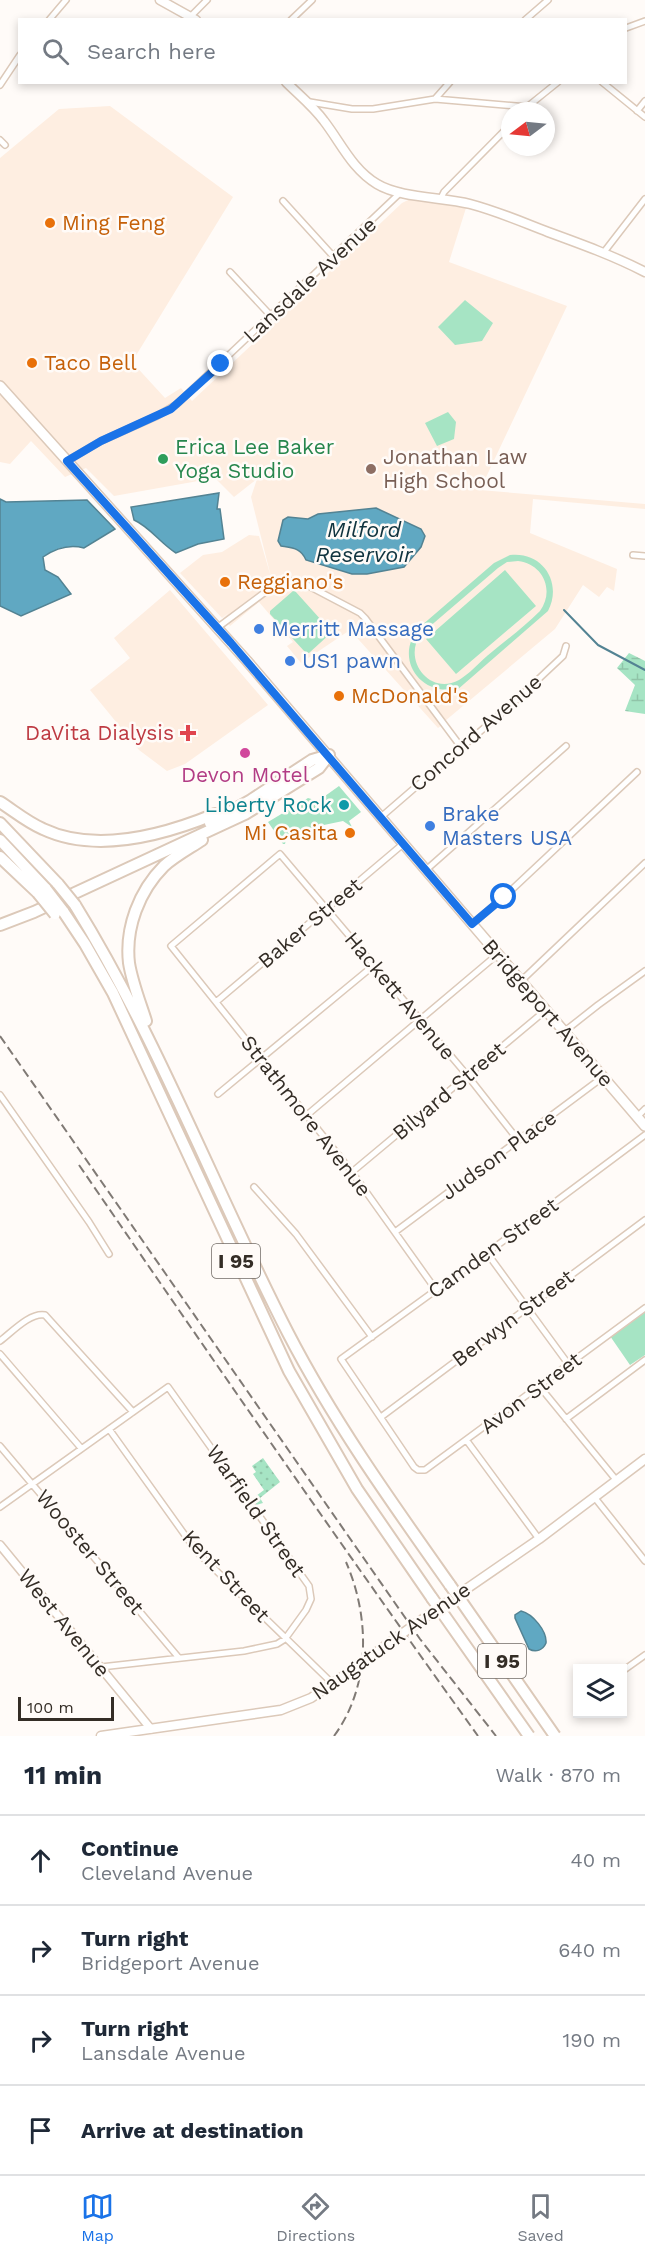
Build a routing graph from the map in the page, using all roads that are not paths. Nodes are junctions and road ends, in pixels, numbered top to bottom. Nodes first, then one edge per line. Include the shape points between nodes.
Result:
1 (66, 0) edge
2 (160, 0) edge
3 (207, 0) edge
4 (312, 0) edge
5 (548, 0) edge
6 (51, 18) edge
7 (193, 18) edge
8 (293, 18) edge
9 (527, 18) edge
10 (645, 21) edge
11 (627, 28) edge
12 (18, 58) edge
13 (287, 84) edge
14 (448, 84) edge
15 (556, 84) edge
16 (604, 84) edge
17 (0, 85) edge
18 (435, 99) junction
19 (645, 100) edge
20 (308, 102) junction
21 (534, 102) edge
22 (501, 106) edge
23 (637, 111) junction
24 (645, 117) edge
25 (501, 134) edge
26 (401, 192) junction
27 (441, 198) junction
28 (645, 199) edge
29 (283, 201) dead end
30 (604, 252) junction
31 (333, 256) junction
32 (230, 272) dead end
33 (645, 272) edge
34 (271, 316) junction
35 (0, 386) edge
36 (67, 461) junction
37 (633, 555) dead end
38 (645, 556) edge
39 (217, 628) junction
40 (566, 646) dead end
41 (566, 746) dead end
42 (460, 747) junction
43 (328, 755) junction
44 (637, 772) dead end
45 (274, 784) junction
46 (0, 802) edge
47 (245, 814) junction
48 (381, 817) junction
49 (0, 823) edge
50 (0, 840) edge
51 (403, 844) junction
52 (0, 857) edge
53 (645, 863) edge
54 (426, 870) junction
55 (42, 891) junction
56 (326, 909) junction
57 (0, 918) edge
58 (472, 924) junction
59 (0, 925) edge
60 (171, 946) joint
61 (498, 954) junction
62 (374, 966) junction
63 (645, 971) edge
64 (521, 981) junction
65 (216, 1002) junction
66 (546, 1010) junction
67 (421, 1021) junction
68 (565, 1031) junction
69 (155, 1052) junction
70 (262, 1059) junction
71 (467, 1075) junction
72 (603, 1077) junction
73 (218, 1094) dead end
74 (0, 1095) edge
75 (645, 1109) edge
76 (307, 1115) junction
77 (637, 1117) junction
78 (645, 1126) edge
79 (645, 1135) edge
80 (519, 1140) junction
81 (352, 1172) junction
82 (254, 1187) dead end
83 (645, 1220) edge
84 (395, 1232) junction
85 (487, 1253) junction
86 (109, 1254) dead end
87 (436, 1290) junction
88 (527, 1308) junction
89 (645, 1308) edge
90 (372, 1337) junction
91 (0, 1341) edge
92 (0, 1354) edge
93 (645, 1360) edge
94 (569, 1365) junction
95 (540, 1387) junction
96 (133, 1412) junction
97 (381, 1417) junction
98 (566, 1419) junction
99 (109, 1429) junction
100 (467, 1441) junction
101 (0, 1446) edge
102 (81, 1448) junction
103 (645, 1459) edge
104 (617, 1481) junction
105 (32, 1483) junction
106 (595, 1498) junction
107 (0, 1507) edge
108 (539, 1539) junction
109 (0, 1545) edge
110 (645, 1561) edge
111 (285, 1639) junction
112 (645, 1654) edge
113 (179, 1658) junction
114 (101, 1667) junction
115 (627, 1668) edge
116 (333, 1684) junction
117 (151, 1729) junction
118 (101, 1736) edge
119 (529, 1736) edge
120 (555, 1736) edge

1 - 6 street
2 - 7 main road
3 - 7 street
4 - 8 street
5 - 9 street
10 - 11 street
12 - 17 street
13 - 20 main road
14 - 18 street
15 - 21 street
16 - 23 street
18 - 20 street via 363,109
18 - 22 street
19 - 23 street
20 - 26 main road via 359,170 379,185
23 - 24 street
25 - 27 street
26 - 27 main road
26 - 31 street, Lansdale Avenue
27 - 30 main road via 492,210
28 - 30 street
29 - 31 street
30 - 33 main road
31 - 34 street, Lansdale Avenue
32 - 34 street
34 - 36 street, Lansdale Avenue via 171,409
35 - 36 main road, Bridgeport Avenue
36 - 39 main road, Bridgeport Avenue
37 - 38 street
39 - 42 street via 276,584 301,582 360,613
39 - 43 main road, Bridgeport Avenue
40 - 42 street, Concord Avenue via 555,664
41 - 54 street
42 - 48 street, Concord Avenue
43 - 45 highway via 312,760
43 - 47 highway via 319,768
43 - 48 main road, Bridgeport Avenue
44 - 58 street
45 - 46 highway via 201,820 150,834 98,841 44,830
45 - 57 highway via 161,848
47 - 59 highway
47 - 69 highway via 165,866 137,905 129,964
48 - 51 main road, Bridgeport Avenue
49 - 69 highway, I 95, bridge via 75,905 103,950
50 - 55 highway, I 95
51 - 54 main road, Bridgeport Avenue
51 - 56 street, Baker Street
52 - 55 highway
53 - 64 street
54 - 58 main road, Bridgeport Avenue
55 - 119 highway, I 95, bridge via 85,944 113,993 292,1377 357,1489
56 - 60 street, Hackett Avenue via 280,854
56 - 62 street, Hackett Avenue
56 - 65 street, Baker Street
58 - 61 main road, Bridgeport Avenue
60 - 65 street, Strathmore Avenue
61 - 64 main road, Bridgeport Avenue
61 - 67 street
62 - 67 street, Hackett Avenue
62 - 70 street
63 - 68 street
64 - 66 main road, Bridgeport Avenue
65 - 70 street, Strathmore Avenue
66 - 68 main road, Bridgeport Avenue
66 - 71 street, Bilyard Street
67 - 71 street, Hackett Avenue
67 - 76 street
68 - 72 main road, Bridgeport Avenue
69 - 120 highway, I 95, bridge via 304,1362 368,1469
70 - 73 street
70 - 76 street, Strathmore Avenue
71 - 80 street, Hackett Avenue
71 - 81 street, Bilyard Street
72 - 77 main road, Bridgeport Avenue
72 - 80 street, Judson Place
74 - 86 street
75 - 77 street
76 - 81 street, Strathmore Avenue
77 - 78 main road, Bridgeport Avenue
79 - 85 street, Camden Street
80 - 84 street, Judson Place
81 - 84 street, Strathmore Avenue
82 - 90 street via 296,1234
83 - 88 street, Berwyn Street
84 - 87 street, Strathmore Avenue
85 - 87 street, Camden Street
85 - 88 street
87 - 90 street, Camden Street
88 - 94 street
88 - 97 street, Berwyn Street
89 - 94 street, Avon Street
90 - 97 street, Camden Street via 341,1359
91 - 96 street via 33,1317 47,1317
92 - 102 street
93 - 98 street
94 - 95 street, Avon Street
95 - 98 street
95 - 100 street, Avon Street
96 - 99 street
96 - 111 street, Warfield Street via 168,1387 309,1586 309,1605
97 - 100 street, Avon Street via 414,1467 422,1470
98 - 104 street
99 - 102 street
99 - 111 street, Kent Street via 197,1552
100 - 108 street
101 - 105 street, Wooster Street
102 - 105 street
103 - 104 main road, Naugatuck Avenue
104 - 106 main road, Naugatuck Avenue
105 - 107 street
105 - 113 street, Wooster Street
106 - 108 main road, Naugatuck Avenue
106 - 110 street
108 - 116 main road, Naugatuck Avenue, bridge
109 - 114 street, West Avenue
111 - 113 street via 244,1651
111 - 116 street, Kent Street
112 - 115 street
113 - 114 street
114 - 117 street, West Avenue
116 - 117 main road, Naugatuck Avenue via 302,1703 281,1710
117 - 118 main road, Naugatuck Avenue

